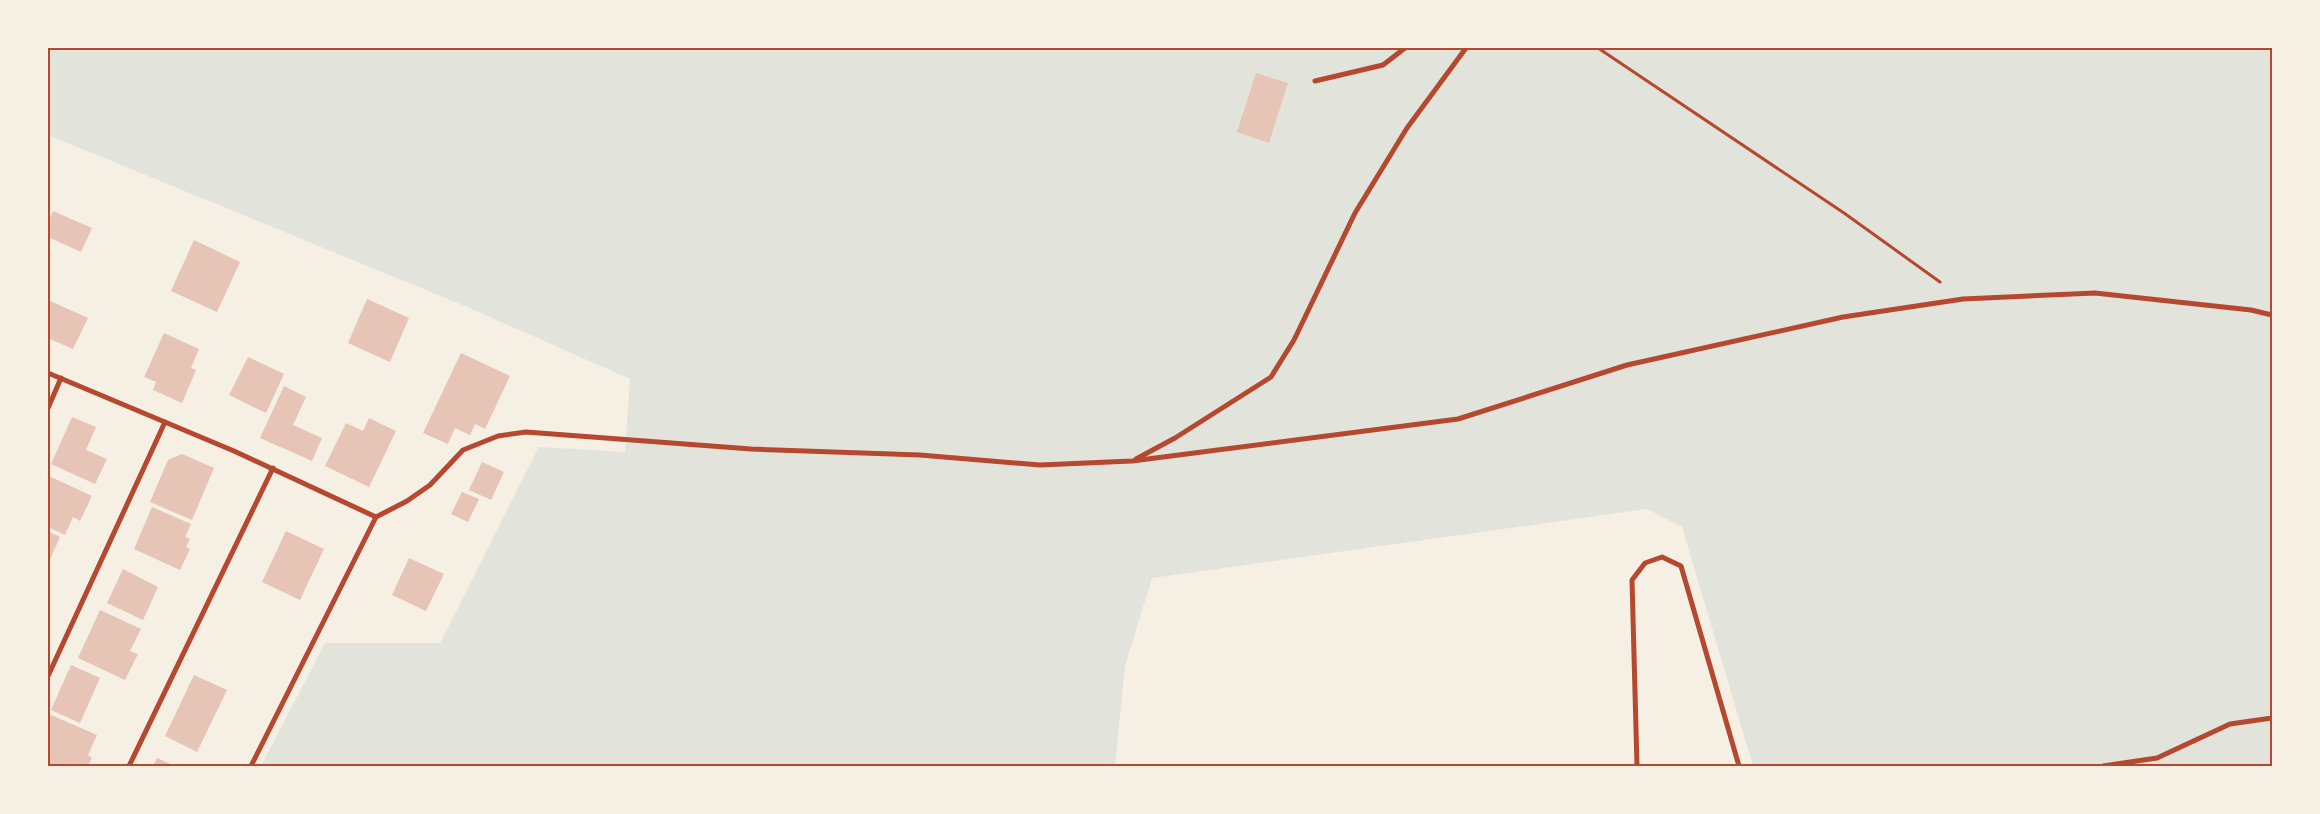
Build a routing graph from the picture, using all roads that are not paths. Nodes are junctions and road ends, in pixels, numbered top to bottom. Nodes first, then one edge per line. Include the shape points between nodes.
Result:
1 (1405, 48) edge
2 (1466, 48) edge
3 (1315, 82) dead end
4 (2272, 315) edge
5 (48, 374) edge
6 (61, 378) junction
7 (48, 408) edge
8 (165, 422) junction
9 (1132, 461) junction
10 (273, 468) junction
11 (376, 518) junction
12 (48, 676) edge
13 (2272, 718) edge
14 (129, 766) edge
15 (251, 766) edge
16 (1637, 766) edge
17 (1739, 766) edge
18 (2103, 766) edge

1 - 3 street via 1383,65
2 - 9 street via 1407,128 1355,213 1294,340 1271,377 1175,438
4 - 9 street via 2095,293 1963,299 1843,317 1627,365 1458,419
5 - 6 street
6 - 7 street
6 - 8 street
8 - 10 street
8 - 12 street
9 - 11 street via 1040,465 920,454 750,449 526,432 498,436 463,450 430,485
10 - 11 street
10 - 14 street
11 - 15 street
13 - 18 street via 2230,724 2157,758
16 - 17 street via 1632,580 1645,563 1662,557 1681,566

